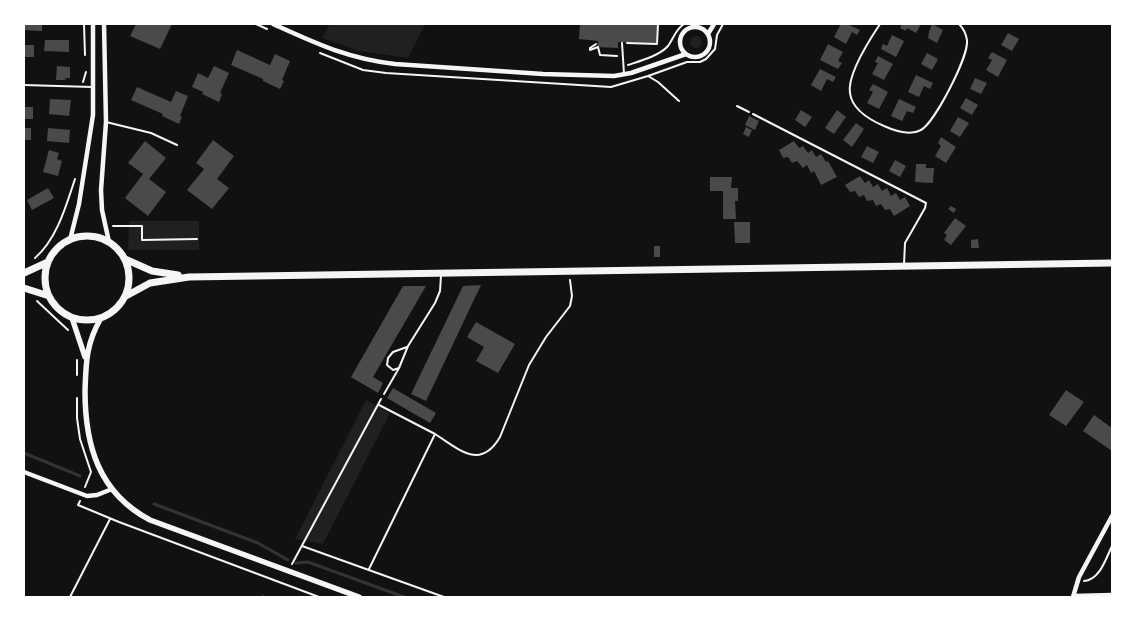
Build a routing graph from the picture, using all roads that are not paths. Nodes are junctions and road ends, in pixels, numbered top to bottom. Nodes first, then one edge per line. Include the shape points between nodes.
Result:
1 (93, 24) edge
2 (104, 24) edge
3 (273, 24) edge
4 (712, 24) edge
5 (880, 24) edge
6 (959, 24) edge
7 (703, 29) junction
8 (708, 34) junction
9 (622, 43) road end
10 (682, 48) junction
11 (686, 54) junction
12 (673, 58) junction
13 (624, 74) junction
14 (24, 85) edge
15 (94, 86) junction
16 (753, 114) road end
17 (106, 122) junction
18 (177, 145) dead end
19 (70, 240) junction
20 (109, 242) junction
21 (124, 259) junction
22 (48, 262) junction
23 (1112, 263) edge
24 (904, 266) junction
25 (441, 272) junction
26 (24, 273) edge
27 (165, 277) junction
28 (24, 288) edge
29 (49, 296) junction
30 (126, 296) junction
31 (72, 318) junction
32 (101, 318) junction
33 (408, 346) junction
34 (86, 360) junction
35 (399, 368) junction
36 (384, 394) road end
37 (24, 472) edge
38 (112, 489) junction
39 (1112, 516) edge
40 (1112, 595) edge
41 (1073, 596) edge
42 (1094, 596) edge
43 (359, 597) edge

1 - 15 street
2 - 17 street
3 - 13 street via 344,55 373,61 543,74
4 - 7 street
4 - 8 street
5 - 6 lane via 856,67 850,94 859,111 872,120 893,130 907,132 926,126 940,107 966,52 965,32
7 - 8 street
7 - 10 street via 694,27 685,31 680,39
8 - 11 street via 710,42 706,53 696,57
9 - 13 lane
10 - 11 street
10 - 12 street
11 - 12 street
12 - 13 street
14 - 15 lane
15 - 19 street via 89,148
16 - 24 lane via 926,203 905,243
17 - 18 lane via 151,133
17 - 20 street via 101,190
19 - 20 main road via 89,236
19 - 22 main road via 59,247
20 - 21 main road
21 - 27 main road
21 - 30 main road via 129,278
22 - 26 main road
22 - 29 main road via 45,279
23 - 24 main road
24 - 25 main road
25 - 27 main road
25 - 33 lane via 440,291 435,303
27 - 30 main road
28 - 29 main road
29 - 31 main road via 58,310
30 - 32 main road via 116,309
31 - 32 main road via 87,321
31 - 34 street
32 - 34 street
33 - 35 lane
33 - 35 lane via 393,352 386,362 391,369
34 - 38 street via 88,436 98,465
35 - 36 lane
37 - 38 street via 87,496
38 - 43 street via 131,508 150,520
39 - 41 street via 1079,577
40 - 42 street
41 - 42 street

